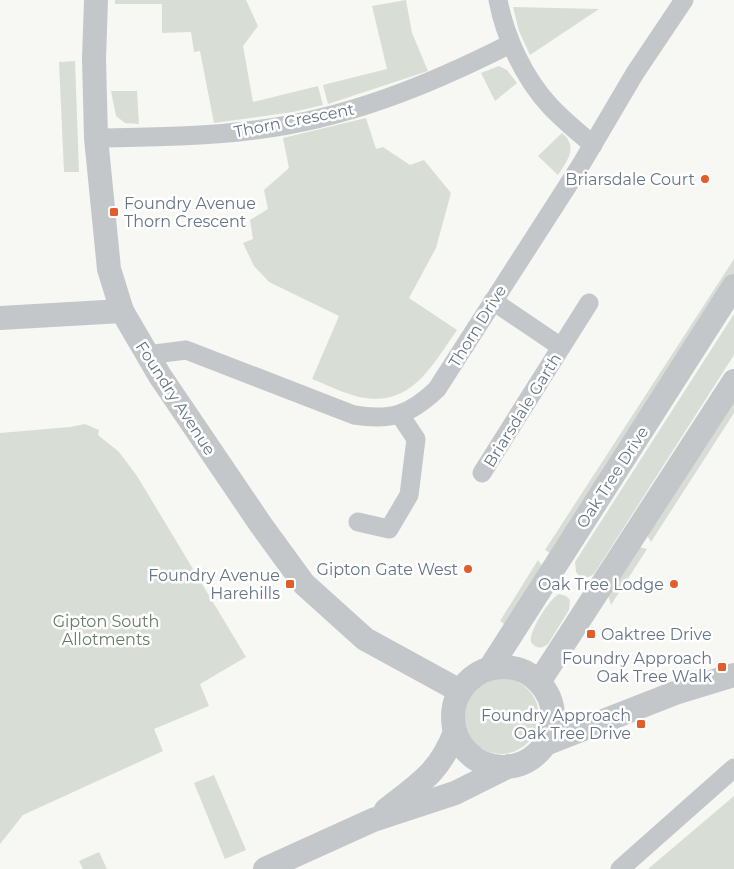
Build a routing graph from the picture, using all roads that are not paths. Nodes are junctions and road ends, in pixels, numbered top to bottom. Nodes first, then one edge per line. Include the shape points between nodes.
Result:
1 (96, 0) edge
2 (498, 0) edge
3 (684, 0) edge
4 (510, 44) junction
5 (96, 138) junction
6 (593, 145) junction
7 (734, 286) edge
8 (493, 301) junction
9 (589, 303) dead end
10 (122, 311) junction
11 (0, 318) edge
12 (561, 347) junction
13 (147, 355) junction
14 (734, 381) edge
15 (400, 415) junction
16 (482, 473) dead end
17 (358, 522) dead end
18 (490, 668) junction
19 (734, 676) edge
20 (460, 691) junction
21 (545, 692) junction
22 (595, 724) junction
23 (455, 732) junction
24 (545, 744) junction
25 (509, 766) junction
26 (734, 768) edge
27 (373, 820) junction
28 (265, 869) edge
29 (620, 869) edge

1 - 5 street, Foundry Avenue
2 - 4 street
3 - 6 street, Thorn Drive via 635,73
4 - 5 street, Thorn Crescent via 416,89 306,122 213,135
4 - 6 street via 549,105
5 - 10 street, Foundry Avenue via 109,268
6 - 8 street, Thorn Drive
7 - 18 street, Oak Tree Drive
8 - 12 street, Briarsdale Garth
8 - 15 street, Thorn Drive via 437,389 420,405
9 - 12 street, Briarsdale Garth
10 - 11 street
10 - 13 street, Foundry Avenue
12 - 16 street, Briarsdale Garth
13 - 15 street, Thorn Drive via 186,350 354,415 377,419
13 - 20 street, Foundry Avenue via 304,584 364,639
14 - 21 street
15 - 17 street via 416,439 409,495 389,529
18 - 20 street via 474,676
18 - 21 street via 508,667 525,671
19 - 22 street via 675,693
20 - 23 street via 453,716
21 - 22 street via 566,716 581,723
21 - 24 street via 553,718
22 - 24 street
23 - 25 street via 463,747 476,759
23 - 27 street via 446,755 429,776
24 - 25 street via 535,755
25 - 27 street via 455,793
26 - 29 street
27 - 28 street

